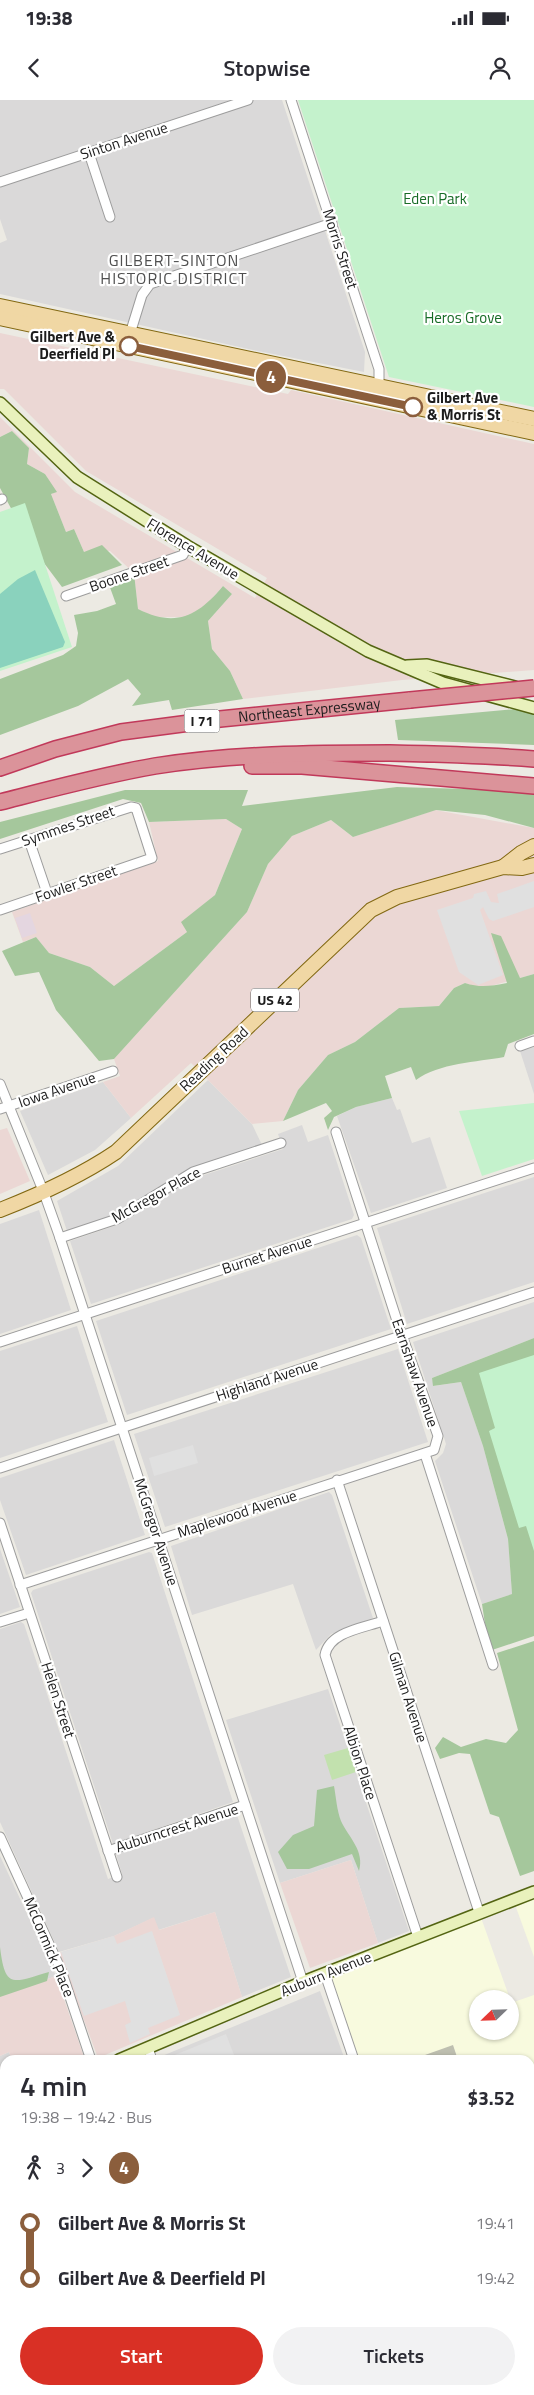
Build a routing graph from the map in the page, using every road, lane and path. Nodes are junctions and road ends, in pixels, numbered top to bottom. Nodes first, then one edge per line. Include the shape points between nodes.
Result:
1 (248, 100) edge
2 (291, 100) edge
3 (89, 153) junction
4 (0, 182) edge
5 (110, 217) dead end
6 (332, 223) junction
7 (0, 306) edge
8 (0, 318) edge
9 (129, 339) junction
10 (379, 392) junction
11 (0, 403) edge
12 (534, 419) edge
13 (534, 433) edge
14 (187, 546) junction
15 (66, 596) dead end
16 (406, 666) junction
17 (534, 688) edge
18 (534, 692) edge
19 (534, 708) edge
20 (534, 759) edge
21 (155, 766) junction
22 (0, 768) edge
23 (534, 786) edge
24 (0, 802) edge
25 (28, 840) junction
26 (534, 846) edge
27 (0, 849) edge
28 (152, 858) joint
29 (534, 865) edge
30 (503, 867) junction
31 (47, 893) junction
32 (0, 910) edge
33 (534, 1041) edge
34 (520, 1046) dead end
35 (113, 1071) dead end
36 (0, 1084) edge
37 (10, 1106) junction
38 (0, 1109) edge
39 (336, 1132) dead end
40 (281, 1143) dead end
41 (534, 1168) edge
42 (44, 1193) junction
43 (0, 1210) edge
44 (366, 1222) junction
45 (60, 1238) junction
46 (534, 1292) edge
47 (85, 1315) junction
48 (402, 1335) junction
49 (0, 1342) edge
50 (121, 1428) junction
51 (425, 1454) junction
52 (0, 1468) edge
53 (337, 1480) junction
54 (0, 1523) edge
55 (158, 1540) junction
56 (20, 1585) junction
57 (29, 1613) junction
58 (383, 1621) junction
59 (0, 1622) edge
60 (493, 1665) dead end
61 (245, 1805) junction
62 (0, 1837) edge
63 (108, 1851) junction
64 (116, 1877) dead end
65 (534, 1892) edge
66 (479, 1912) junction
67 (418, 1937) junction
68 (325, 1974) junction
69 (303, 1982) junction
70 (148, 2048) junction
71 (89, 2055) edge
72 (131, 2055) edge
73 (150, 2055) edge
74 (352, 2055) edge

1 - 3 street, Sinton Avenue
2 - 6 street, Morris Street
3 - 4 street, Sinton Avenue
3 - 5 street
6 - 9 street via 150,284 142,295
6 - 10 street, Morris Street via 379,369
7 - 9 main road
8 - 9 main road
9 - 10 main road
10 - 12 main road
10 - 13 main road
11 - 14 street, Florence Avenue via 76,477
14 - 15 street, Boone Street via 183,555
14 - 16 street, Florence Avenue via 368,651
16 - 18 street, Florence Avenue via 427,665
16 - 19 street, Florence Avenue via 444,683
17 - 22 highway, Northeast Expressway / I 71, bridge via 298,710 121,732 55,749
20 - 21 highway via 447,754 303,754 220,758
21 - 23 highway via 302,766
21 - 24 highway
25 - 27 street, Symmes Street
25 - 28 street, Symmes Street via 131,806 136,808
25 - 31 street
26 - 30 main road, Reading Road / US 42
28 - 31 street, Fowler Street
29 - 30 main road, Reading Road / US 42
30 - 42 main road, Reading Road / US 42 via 397,897 371,910 116,1152
31 - 32 street, Fowler Street
33 - 34 street
35 - 37 street, Iowa Avenue
36 - 37 street, McGregor Avenue
37 - 38 street, Iowa Avenue
37 - 42 street, McGregor Avenue
39 - 44 street, Earnshaw Avenue
40 - 45 street, McGregor Place via 193,1172 117,1219
41 - 44 street, Burnet Avenue
42 - 43 main road, Reading Road / US 42
42 - 45 street, McGregor Avenue
44 - 47 street, Burnet Avenue
44 - 48 street, Earnshaw Avenue
45 - 47 street, McGregor Avenue
46 - 48 street, Highland Avenue
47 - 49 street, Burnet Avenue
47 - 50 street, McGregor Avenue
48 - 50 street, Highland Avenue
48 - 51 street, Earnshaw Avenue via 438,1436 434,1450
50 - 52 street, Highland Avenue
50 - 55 street, McGregor Avenue
51 - 53 street, Maplewood Avenue
51 - 60 street
53 - 55 street, Maplewood Avenue
53 - 58 street, Gilman Avenue
54 - 56 street, Helen Street
55 - 56 street, Maplewood Avenue
55 - 61 street, McGregor Avenue
56 - 57 street, Helen Street
57 - 59 street
57 - 63 street, Helen Street
58 - 66 street, Gilman Avenue
58 - 67 street, Albion Place via 338,1637 328,1644 325,1655
61 - 63 street, Auburncrest Avenue
61 - 69 street, McGregor Avenue
62 - 71 street, McCormick Place via 61,1970
63 - 64 street, Helen Street
65 - 66 street, Auburn Avenue
66 - 67 street, Auburn Avenue
67 - 68 street, Auburn Avenue
68 - 69 street, Auburn Avenue
68 - 74 street
69 - 70 street, Auburn Avenue
70 - 72 street, Auburn Avenue
70 - 73 street

